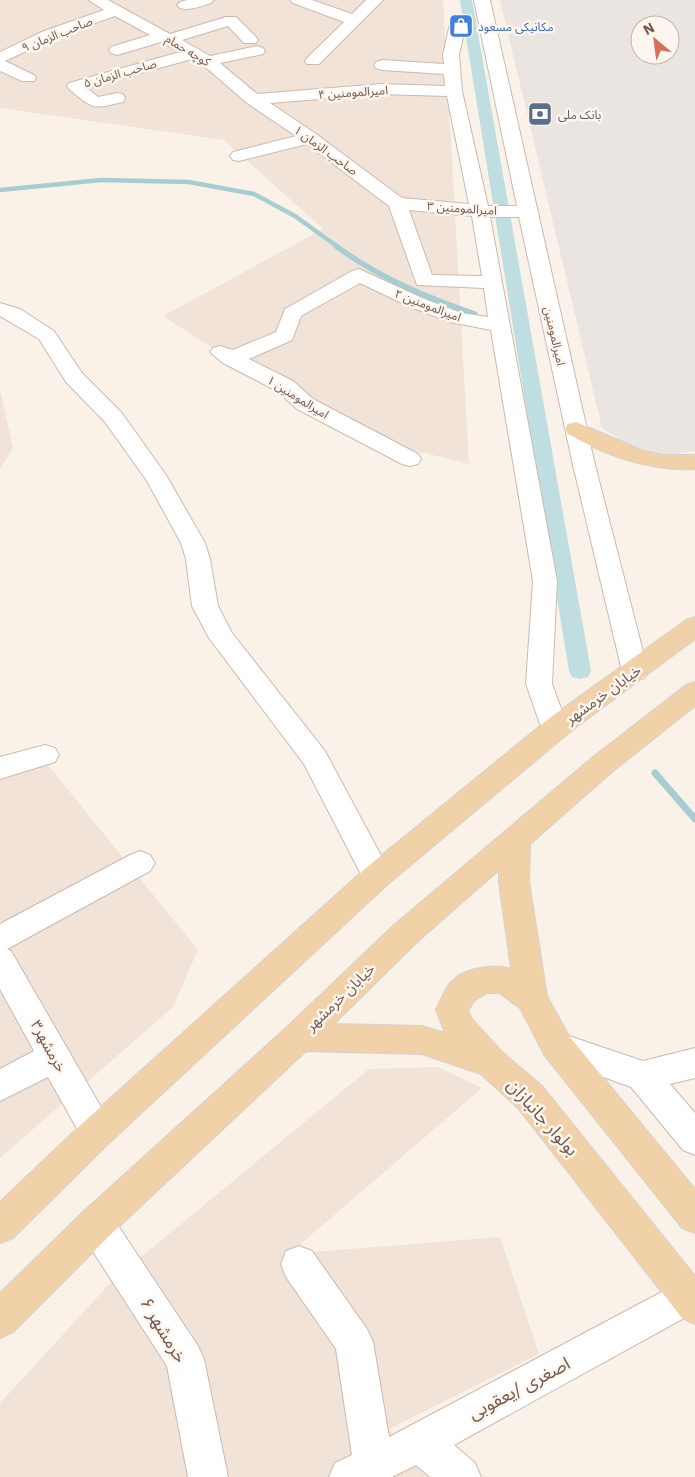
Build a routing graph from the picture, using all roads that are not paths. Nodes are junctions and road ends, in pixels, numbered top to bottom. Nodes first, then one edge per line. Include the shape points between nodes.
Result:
1 (98, 0) edge
2 (206, 0) edge
3 (298, 0) edge
4 (375, 0) edge
5 (482, 0) edge
6 (185, 5) dead end
7 (115, 11) junction
8 (459, 19) dead end
9 (359, 21) junction
10 (167, 37) junction
11 (117, 50) dead end
12 (402, 52) dead end
13 (201, 57) junction
14 (313, 61) dead end
15 (452, 62) junction
16 (382, 65) dead end
17 (2, 66) edge
18 (28, 78) dead end
19 (454, 91) junction
20 (117, 98) dead end
21 (253, 99) junction
22 (310, 138) junction
23 (239, 156) dead end
24 (397, 203) junction
25 (480, 211) junction
26 (527, 212) junction
27 (492, 282) junction
28 (0, 309) edge
29 (500, 325) junction
30 (222, 353) joint
31 (576, 429) junction
32 (410, 459) dead end
33 (695, 462) edge
34 (695, 626) edge
35 (635, 671) junction
36 (695, 692) edge
37 (561, 724) junction
38 (45, 755) dead end
39 (0, 768) edge
40 (516, 838) junction
41 (140, 863) dead end
42 (377, 876) junction
43 (1, 957) edge
44 (531, 998) junction
45 (300, 1037) junction
46 (557, 1046) junction
47 (55, 1057) junction
48 (492, 1063) junction
49 (695, 1063) edge
50 (643, 1076) junction
51 (0, 1086) edge
52 (97, 1132) junction
53 (695, 1139) edge
54 (695, 1216) edge
55 (96, 1224) junction
56 (0, 1226) edge
57 (299, 1264) dead end
58 (692, 1300) edge
59 (0, 1319) edge
60 (420, 1442) junction
61 (361, 1470) edge
62 (208, 1477) edge
63 (461, 1477) edge

1 - 7 street
2 - 6 street
3 - 9 street
4 - 9 street
5 - 26 street, امیرالمومنین
7 - 10 street, کوچه حمام
7 - 17 street, صاحب الزمان ۹ via 50,34
8 - 15 street
9 - 14 street
10 - 11 street
10 - 13 street, کوچه حمام
10 - 13 street, صاحب الزمان ۵ via 232,20 253,45
12 - 15 street
13 - 20 street, صاحب الزمان ۵ via 75,86 95,103
13 - 21 street, کوچه حمام
15 - 16 street
15 - 19 street
17 - 18 street
19 - 21 street, امیرالمومنین ۴ via 381,89
19 - 25 street
21 - 22 street, صاحب الزمان ۱
22 - 23 street
22 - 24 street, صاحب الزمان ۱
24 - 25 street, امیرالمومنین ۳
24 - 27 street via 424,281
25 - 26 street, امیرالمومنین ۳
25 - 27 street
26 - 31 street, امیرالمومنین
27 - 29 street
28 - 42 street via 47,335 74,378 113,417 158,480 193,543 209,616 222,638 315,758
29 - 30 street, امیرالمومنین ۲ via 457,318 359,275 292,313 284,336
29 - 37 street via 545,581 538,684 550,717
30 - 32 street, امیرالمومنین ۱ via 285,386 305,404
31 - 33 main road via 607,446 638,457 676,463
31 - 35 street, امیرالمومنین
34 - 35 main road, خیابان خرمشهر
35 - 37 main road, خیابان خرمشهر
36 - 40 main road, خیابان خرمشهر
37 - 42 main road, خیابان خرمشهر
38 - 39 street
40 - 44 main road via 514,882
40 - 45 main road, خیابان خرمشهر via 405,934
41 - 43 street
42 - 52 main road, خیابان خرمشهر
43 - 47 street, خرمشهر۳
44 - 46 main road
44 - 48 main road via 504,980 483,980 463,991 452,1010 459,1028
45 - 48 main road, بولوار جانبازان via 422,1040
45 - 55 main road, خیابان خرمشهر
46 - 50 street
46 - 54 main road
47 - 51 street
47 - 52 street, خرمشهر۳
48 - 58 main road, بولوار جانبازان via 530,1097
49 - 50 street
50 - 53 street
52 - 56 main road, خیابان خرمشهر
55 - 59 main road, خیابان خرمشهر
55 - 62 street, خرمشهر ۶ via 185,1360
57 - 61 street via 354,1342
58 - 60 street, اصغری /یعقوبی
60 - 61 street, اصغری /یعقوبی
60 - 63 street

